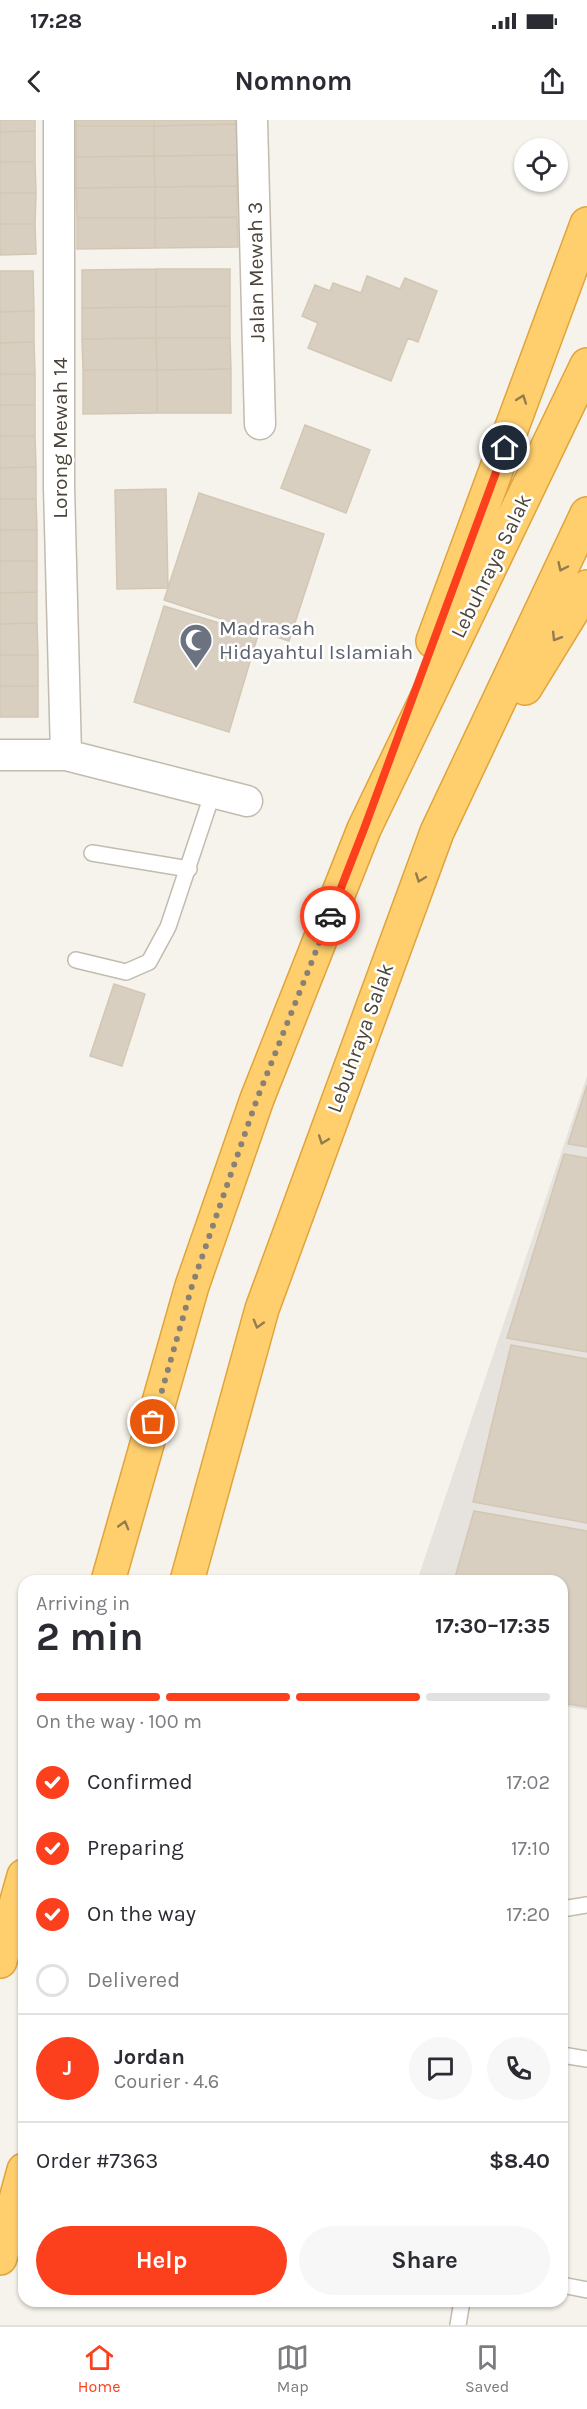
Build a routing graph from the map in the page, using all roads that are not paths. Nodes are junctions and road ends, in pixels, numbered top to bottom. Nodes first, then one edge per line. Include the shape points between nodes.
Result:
1 (59, 120) edge
2 (252, 120) edge
3 (587, 224) edge
4 (587, 365) edge
5 (260, 424) dead end
6 (587, 514) edge
7 (587, 587) edge
8 (0, 755) edge
9 (66, 755) junction
10 (213, 792) junction
11 (248, 801) dead end
12 (364, 829) junction
13 (437, 831) junction
14 (92, 853) dead end
15 (189, 869) junction
16 (76, 960) dead end
17 (110, 1575) edge
18 (189, 1575) edge
19 (18, 1897) edge
20 (587, 1905) edge
21 (568, 1908) edge
22 (0, 1960) edge
23 (568, 2056) edge
24 (587, 2059) edge
25 (18, 2192) edge
26 (0, 2258) edge
27 (568, 2286) edge
28 (587, 2290) edge
29 (461, 2307) edge
30 (458, 2325) edge

1 - 9 street, Lorong Mewah 14 via 59,487
2 - 5 street, Jalan Mewah 3
12 -> 3 highway
4 - 12 highway, Lebuhraya Salak
6 -> 13 highway, Lebuhraya Salak
7 -> 13 highway
8 - 9 street
9 - 10 street
10 - 11 street
10 - 15 lane
17 -> 12 highway, Lebuhraya Salak via 192,1286 257,1099
13 -> 18 highway, Lebuhraya Salak via 262,1309
14 - 15 lane
15 - 16 lane via 168,927 149,962 126,972
19 - 22 highway
20 - 21 lane
23 - 24 lane
25 - 26 highway
27 - 28 lane
29 - 30 lane

